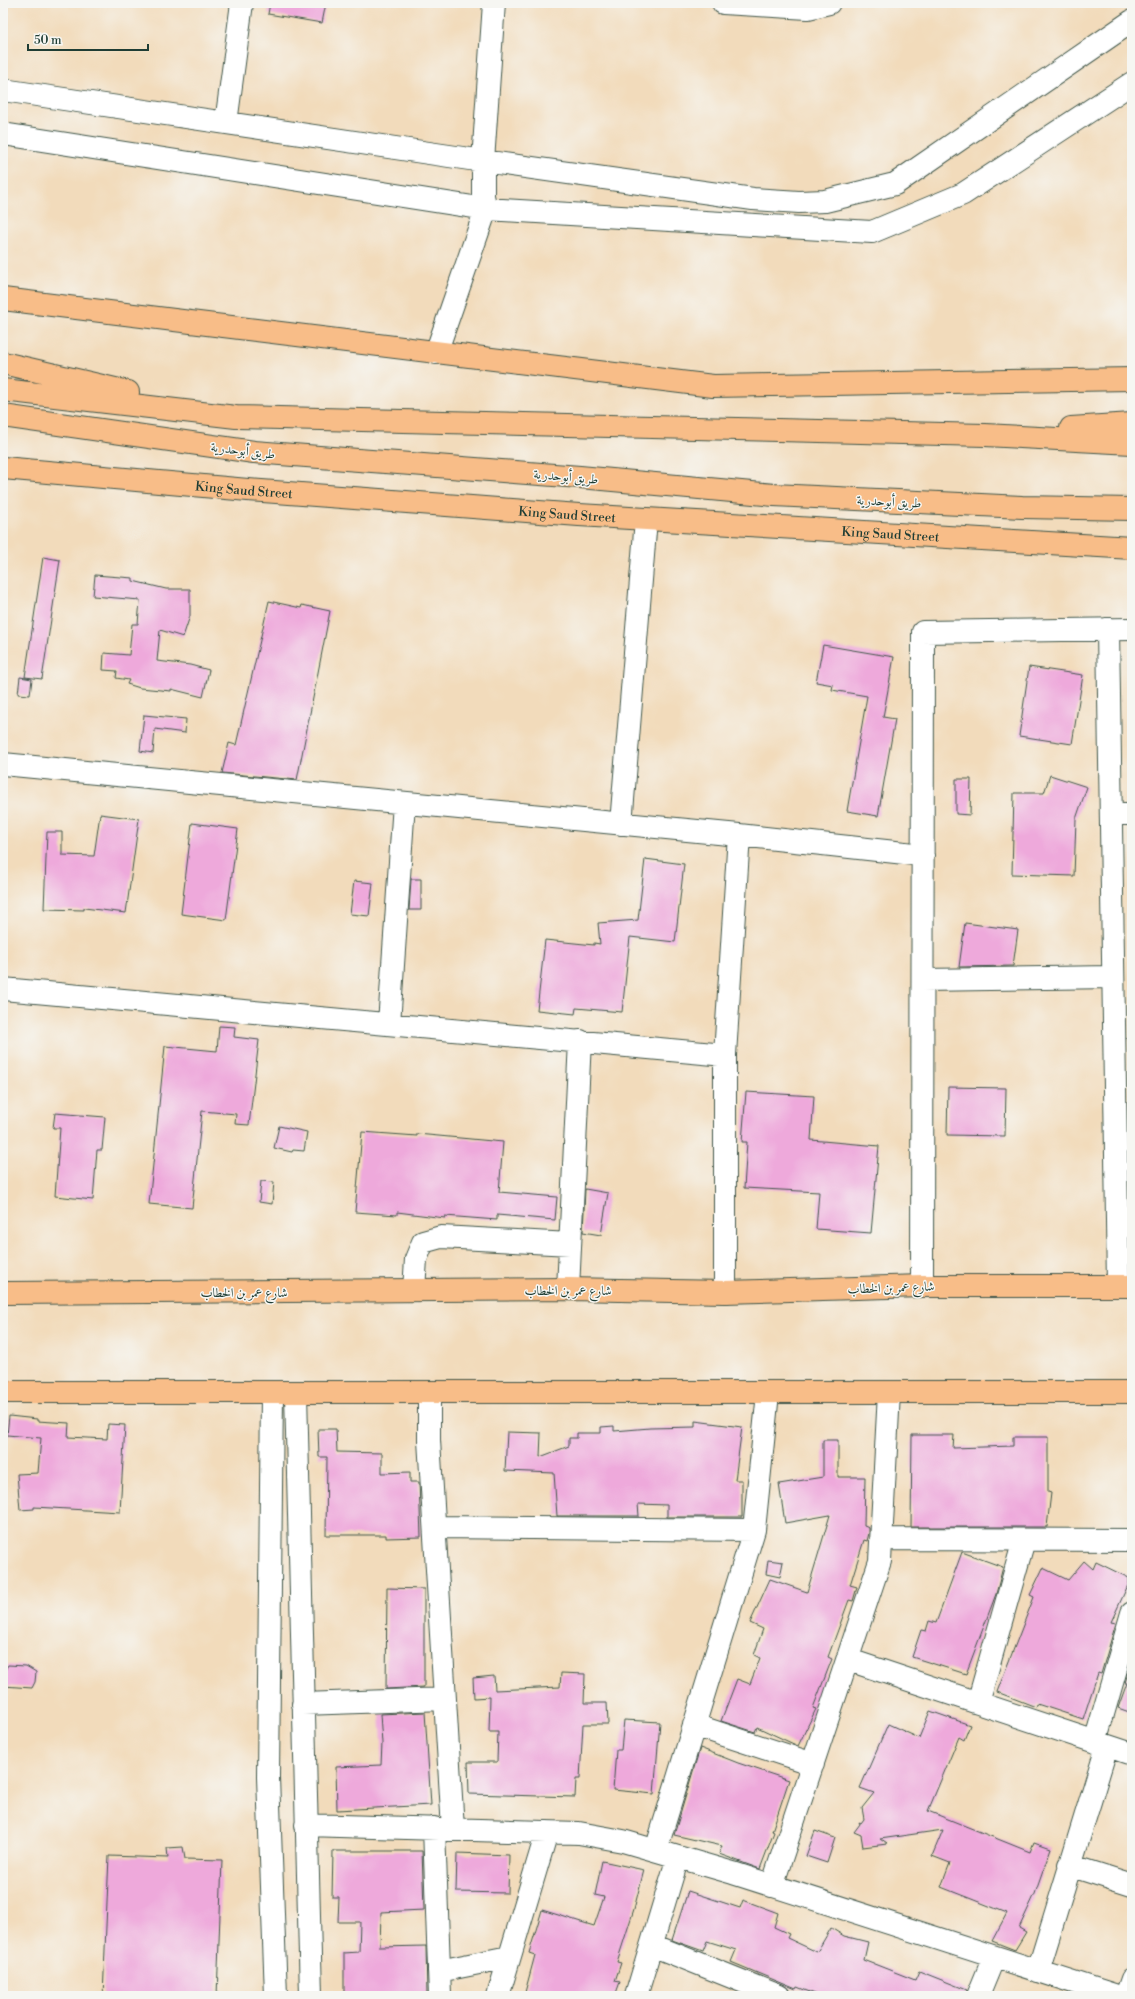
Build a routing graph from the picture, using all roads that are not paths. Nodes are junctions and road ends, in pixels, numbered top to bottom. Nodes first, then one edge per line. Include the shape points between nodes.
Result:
1 (242, 3) edge
2 (494, 3) edge
3 (723, 3) edge
4 (828, 3) edge
5 (1132, 21) edge
6 (1132, 83) edge
7 (3, 90) edge
8 (226, 123) junction
9 (3, 134) edge
10 (483, 161) junction
11 (486, 209) junction
12 (3, 299) edge
13 (436, 353) junction
14 (3, 363) edge
15 (1132, 378) edge
16 (3, 390) edge
17 (3, 416) edge
18 (236, 417) junction
19 (1132, 424) edge
20 (985, 435) junction
21 (1132, 443) edge
22 (3, 468) edge
23 (1132, 509) edge
24 (646, 519) junction
25 (1132, 548) edge
26 (1108, 629) junction
27 (1132, 629) edge
28 (3, 764) edge
29 (404, 803) junction
30 (1121, 814) edge
31 (621, 824) junction
32 (740, 835) junction
33 (923, 855) junction
34 (1113, 977) junction
35 (923, 980) junction
36 (3, 989) edge
37 (389, 1024) junction
38 (580, 1041) junction
39 (726, 1054) junction
40 (1123, 1072) edge
41 (570, 1244) junction
42 (922, 1286) junction
43 (1125, 1286) edge
44 (568, 1289) junction
45 (414, 1290) junction
46 (725, 1292) junction
47 (3, 1293) edge
48 (3, 1392) edge
49 (1132, 1392) edge
50 (272, 1393) junction
51 (296, 1393) junction
52 (428, 1393) junction
53 (768, 1393) junction
54 (889, 1393) junction
55 (435, 1527) junction
56 (754, 1530) junction
57 (882, 1539) junction
58 (1024, 1540) junction
59 (1132, 1540) edge
60 (1131, 1620) edge
61 (849, 1660) junction
62 (445, 1699) junction
63 (978, 1703) junction
64 (303, 1704) junction
65 (694, 1725) junction
66 (1101, 1744) junction
67 (1132, 1754) edge
68 (813, 1764) junction
69 (306, 1825) junction
70 (443, 1829) junction
71 (546, 1832) junction
72 (656, 1850) junction
73 (678, 1857) junction
74 (1069, 1866) junction
75 (1132, 1885) edge
76 (772, 1886) junction
77 (652, 1945) junction
78 (994, 1956) junction
79 (509, 1957) junction
80 (439, 1971) junction
81 (1038, 1971) junction
82 (1132, 1979) edge
83 (276, 1996) edge
84 (311, 1996) edge
85 (440, 1996) edge
86 (498, 1996) edge
87 (636, 1996) edge
88 (779, 1996) edge
89 (978, 1996) edge
90 (1117, 1996) edge
91 (1126, 1996) edge

1 - 8 street
2 - 10 street
3 - 4 street via 808,8
5 - 10 street via 895,184 825,201 753,199
6 - 11 street via 964,194 872,232
7 - 8 street
8 - 10 street
9 - 11 street
10 - 11 street via 483,196
11 - 13 street
12 - 13 main road
13 - 15 main road via 713,386
14 - 18 main road
16 - 18 main road
17 - 23 main road, طريق أبوحدرية via 254,452 774,495 1022,507
18 - 20 main road
19 - 20 main road
20 - 21 main road
22 - 24 main road, King Saud Street via 248,490
24 - 25 main road, King Saud Street
24 - 31 street
26 - 27 street
26 - 30 street
26 - 33 street via 923,632
28 - 29 street
29 - 31 street
29 - 37 street
30 - 34 street
31 - 32 street
32 - 33 street
32 - 39 street
33 - 35 street
34 - 35 street
34 - 40 street
35 - 42 street
36 - 37 street
37 - 38 street
38 - 39 street
38 - 41 street
39 - 46 street
40 - 43 street
41 - 44 street
41 - 45 street via 441,1237 424,1242 416,1259
42 - 43 main road, شارع عمر بن الخطاب
42 - 46 main road, شارع عمر بن الخطاب
44 - 45 main road, شارع عمر بن الخطاب
44 - 46 main road, شارع عمر بن الخطاب
45 - 47 main road, شارع عمر بن الخطاب
48 - 50 main road
49 - 54 main road
50 - 51 main road
50 - 83 street via 268,1777
51 - 52 main road
51 - 64 street
52 - 53 main road
52 - 55 street
53 - 54 main road
53 - 56 street
54 - 57 street
55 - 56 street
55 - 62 street
56 - 65 street
57 - 58 street
57 - 61 street via 880,1561
58 - 59 street
58 - 63 street
60 - 66 street
61 - 63 street
61 - 68 street
62 - 64 street
62 - 70 street
63 - 66 street
64 - 69 street
65 - 68 street
65 - 72 street
66 - 67 street
66 - 74 street
68 - 76 street
69 - 70 street
69 - 84 street
70 - 71 street
70 - 80 street
71 - 72 street via 579,1833
71 - 79 street
72 - 73 street
73 - 76 street
73 - 77 street
74 - 75 street
74 - 81 street
76 - 78 street
77 - 87 street
77 - 88 street
78 - 81 street
78 - 89 street
79 - 80 street
79 - 86 street
80 - 85 street
81 - 90 street
82 - 91 street

